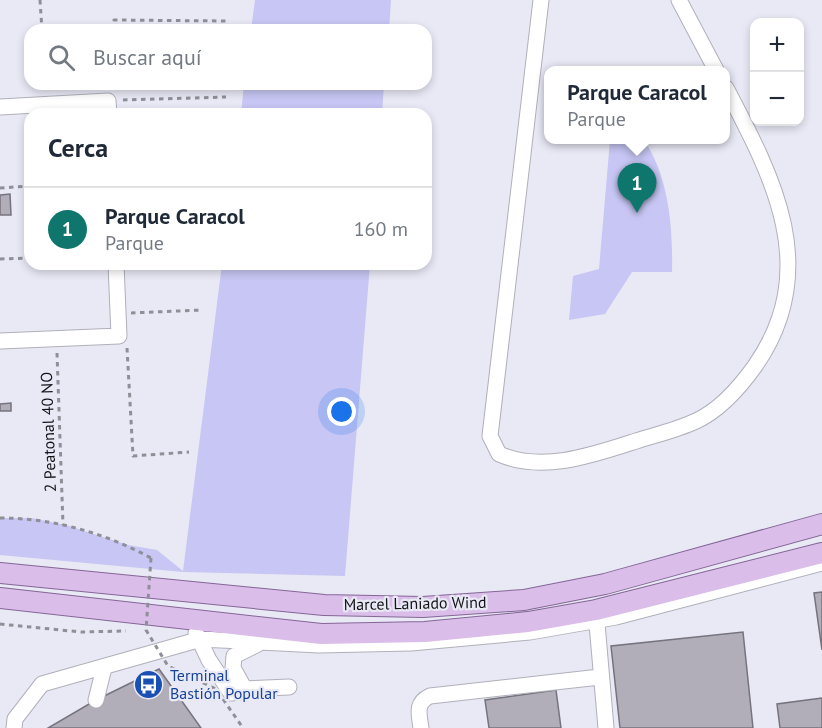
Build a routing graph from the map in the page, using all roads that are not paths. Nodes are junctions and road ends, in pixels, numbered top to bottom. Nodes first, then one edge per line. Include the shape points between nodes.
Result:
1 (541, 0) edge
2 (679, 0) edge
3 (714, 66) edge
4 (730, 96) edge
5 (0, 107) edge
6 (109, 107) edge
7 (116, 270) edge
8 (0, 341) edge
9 (822, 524) edge
10 (822, 553) edge
11 (822, 563) edge
12 (0, 573) edge
13 (0, 598) edge
14 (597, 615) junction
15 (184, 619) junction
16 (201, 639) junction
17 (262, 642) junction
18 (104, 668) junction
19 (600, 677) junction
20 (289, 687) dead end
21 (243, 688) junction
22 (96, 700) dead end
23 (14, 728) edge
24 (421, 728) edge
25 (606, 728) edge

1 - 4 street via 490,436 500,454 518,462 553,463 697,421 740,388 767,349 786,301 790,249 775,187
2 - 3 street
5 - 6 street
7 - 8 street via 119,336
9 - 12 main road, Marcel Laniado Wind via 605,584 524,600 423,606 324,604
10 - 14 main road, Marcel Laniado Wind
11 - 14 street
13 - 15 main road, Marcel Laniado Wind
14 - 15 main road, Marcel Laniado Wind via 425,632 321,634
14 - 17 street via 530,632 411,644
14 - 19 street
15 - 16 street
16 - 17 street
16 - 18 street
16 - 21 street via 228,690 238,693
17 - 21 street via 234,656 233,668
18 - 22 street
18 - 23 street via 42,684 15,719
19 - 24 street via 430,696 418,706
19 - 25 street
20 - 21 street

